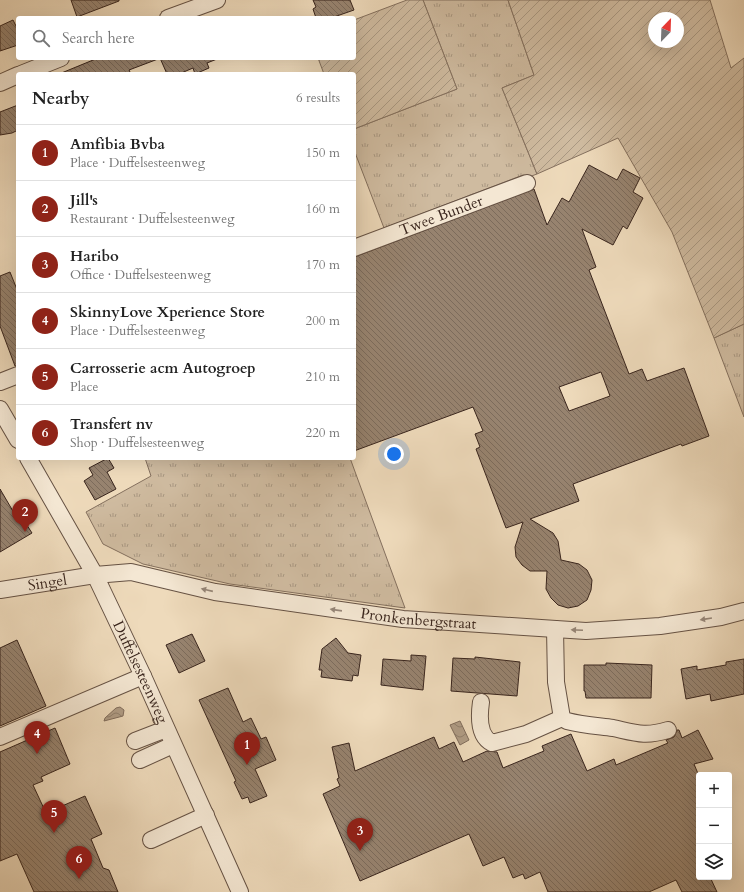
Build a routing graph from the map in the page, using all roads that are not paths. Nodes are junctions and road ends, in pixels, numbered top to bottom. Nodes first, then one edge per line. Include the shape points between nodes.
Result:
1 (217, 0) edge
2 (173, 16) edge
3 (56, 60) edge
4 (26, 72) edge
5 (16, 76) edge
6 (0, 83) edge
7 (528, 183) dead end
8 (356, 247) edge
9 (16, 376) edge
10 (0, 382) edge
11 (0, 409) edge
12 (16, 437) edge
13 (29, 460) edge
14 (95, 575) junction
15 (0, 590) edge
16 (744, 611) edge
17 (555, 629) junction
18 (143, 676) junction
19 (481, 702) dead end
20 (562, 718) junction
21 (166, 729) junction
22 (668, 730) dead end
23 (0, 738) edge
24 (134, 742) dead end
25 (174, 745) junction
26 (140, 760) dead end
27 (206, 815) junction
28 (151, 840) dead end
29 (238, 892) edge

1 - 2 street
3 - 4 street
5 - 6 street
7 - 8 street, Twee Bunder
9 - 10 street
11 - 12 street
13 - 14 street, Duffelsesteenweg
14 - 15 street, Singel
17 -> 14 street, Pronkenbergstraat via 403,619 215,592 131,572
14 - 18 street, Duffelsesteenweg
16 -> 17 street, Pronkenbergstraat via 721,617 630,630
17 - 20 street via 556,682
18 - 21 street, Duffelsesteenweg
18 - 23 street
19 - 20 street via 483,734 492,743 526,734
20 - 22 street via 639,735 652,735
21 - 24 street
21 - 25 street, Duffelsesteenweg
25 - 26 street
25 - 27 street, Duffelsesteenweg
27 - 28 street
27 - 29 street, Duffelsesteenweg

